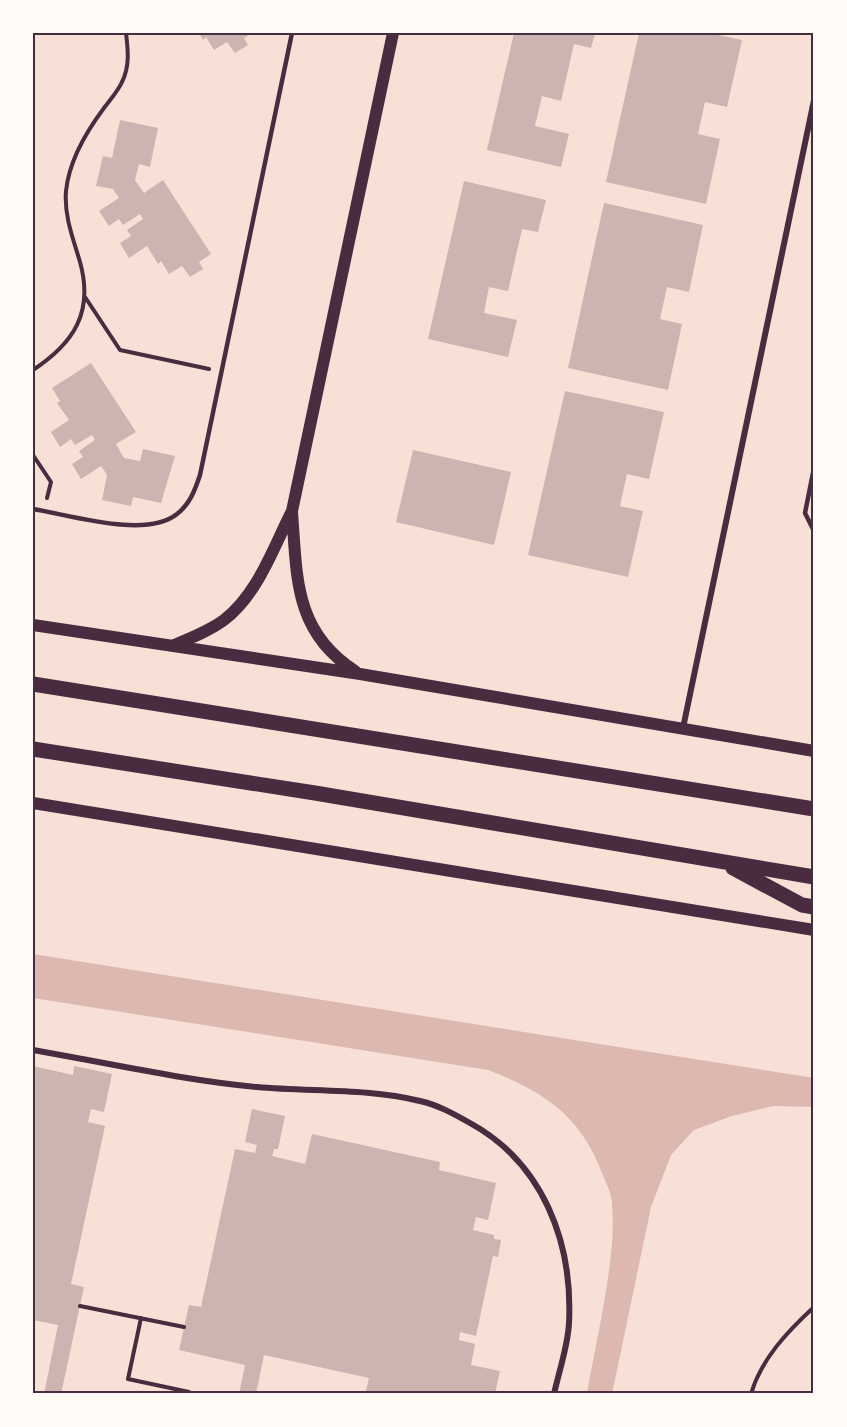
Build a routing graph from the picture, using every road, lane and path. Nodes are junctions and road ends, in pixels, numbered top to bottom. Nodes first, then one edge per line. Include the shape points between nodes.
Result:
1 (126, 33) edge
2 (292, 33) edge
3 (393, 33) edge
4 (814, 100) edge
5 (84, 296) junction
6 (33, 370) edge
7 (222, 372) junction
8 (33, 455) edge
9 (814, 468) edge
10 (33, 509) edge
11 (45, 511) junction
12 (292, 511) junction
13 (814, 531) edge
14 (33, 625) edge
15 (173, 646) junction
16 (360, 674) junction
17 (33, 684) edge
18 (683, 729) junction
19 (33, 749) edge
20 (814, 751) edge
21 (33, 802) edge
22 (814, 809) edge
23 (722, 862) junction
24 (814, 877) edge
25 (814, 907) edge
26 (814, 930) edge
27 (33, 1050) edge
28 (80, 1306) dead end
29 (814, 1307) edge
30 (141, 1318) junction
31 (184, 1327) dead end
32 (188, 1394) edge
33 (554, 1394) edge
34 (751, 1394) edge

1 - 5 path via 129,58 123,82 75,154 66,190 68,228 82,274
2 - 7 lane
3 - 12 main road
4 - 18 street
5 - 6 path via 84,308 70,338
5 - 7 path via 120,350
7 - 11 lane via 200,475 192,497 177,515 155,525 132,526
8 - 11 path via 51,482
9 - 13 lane via 805,513
10 - 11 lane
12 - 15 main road via 239,606 209,630
12 - 16 main road via 297,585 309,621 330,652
14 - 15 main road
15 - 16 main road
16 - 18 main road
17 - 22 main road
18 - 20 main road
19 - 23 main road
21 - 26 main road
23 - 24 main road
23 - 25 main road via 802,905
27 - 33 street via 226,1083 356,1090 422,1101 450,1111 489,1133 537,1185 560,1231 566,1255 569,1325
28 - 30 path
29 - 34 path via 786,1333 755,1380
30 - 31 path
30 - 32 path via 128,1378

